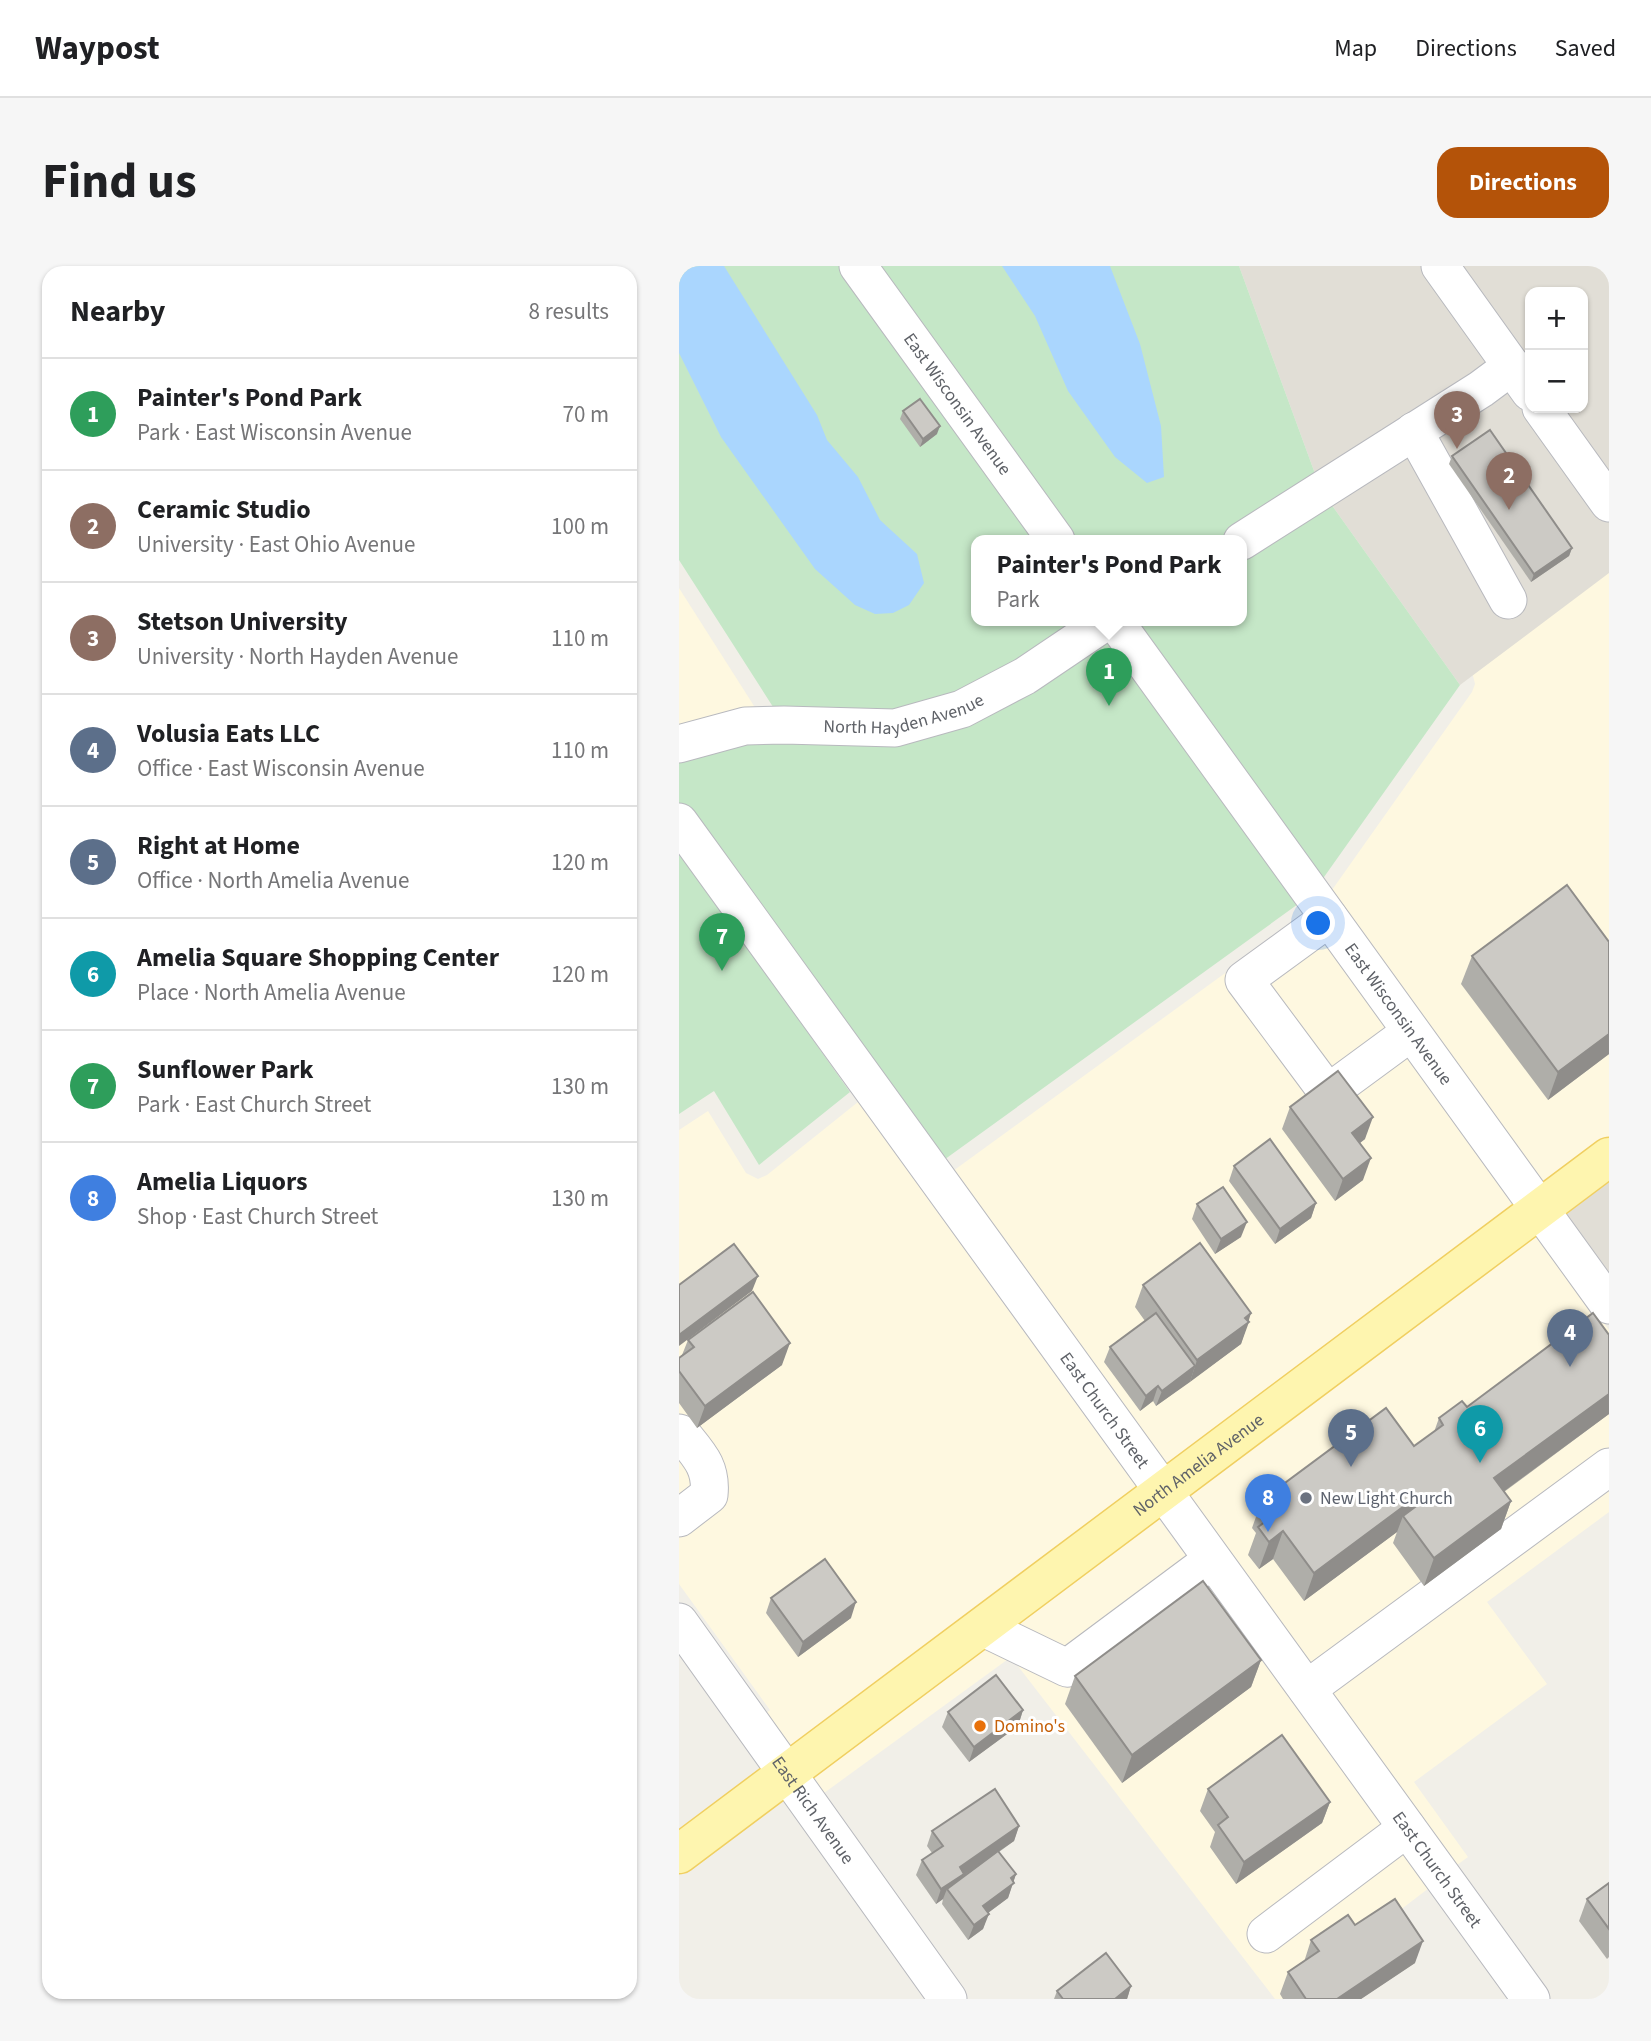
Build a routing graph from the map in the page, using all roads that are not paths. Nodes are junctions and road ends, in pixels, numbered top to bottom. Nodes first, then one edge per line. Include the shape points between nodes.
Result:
1 (858, 266) edge
2 (1440, 266) edge
3 (1521, 379) edge
4 (1545, 413) edge
5 (1414, 431) junction
6 (1609, 503) edge
7 (1052, 535) edge
8 (1247, 538) edge
9 (1509, 600) dead end
10 (1099, 626) edge
11 (1118, 626) edge
12 (679, 744) edge
13 (679, 822) edge
14 (1329, 918) junction
15 (1411, 1032) junction
16 (1609, 1157) edge
17 (1540, 1209) junction
18 (1609, 1305) edge
19 (679, 1433) edge
20 (1609, 1468) edge
21 (1162, 1491) junction
22 (679, 1518) edge
23 (1212, 1560) junction
24 (679, 1622) edge
25 (982, 1627) junction
26 (1307, 1689) junction
27 (788, 1774) junction
28 (1407, 1828) junction
29 (679, 1854) edge
30 (1266, 1934) dead end
31 (948, 1999) edge
32 (1531, 1999) edge

1 - 7 street, East Wisconsin Avenue
2 - 3 street
3 - 5 street
4 - 6 street
5 - 8 street
5 - 9 street
10 - 12 street, North Hayden Avenue via 1025,676 962,709 895,728 745,726
11 - 14 street, East Wisconsin Avenue
13 - 21 street, East Church Street
14 - 15 street, East Wisconsin Avenue
14 - 15 street via 1244,980 1328,1093
15 - 17 street, East Wisconsin Avenue
16 - 17 main road, North Amelia Avenue
17 - 18 street, East Wisconsin Avenue
17 - 21 main road, North Amelia Avenue
19 - 22 street via 703,1461 711,1479 709,1495
20 - 26 street
21 - 23 street, East Church Street
21 - 25 main road, North Amelia Avenue
23 - 25 street via 1067,1668
23 - 26 street, East Church Street
24 - 27 street, East Rich Avenue
25 - 27 main road, North Amelia Avenue
26 - 28 street, East Church Street
27 - 29 main road, North Amelia Avenue
27 - 31 street, East Rich Avenue
28 - 30 street
28 - 32 street, East Church Street

